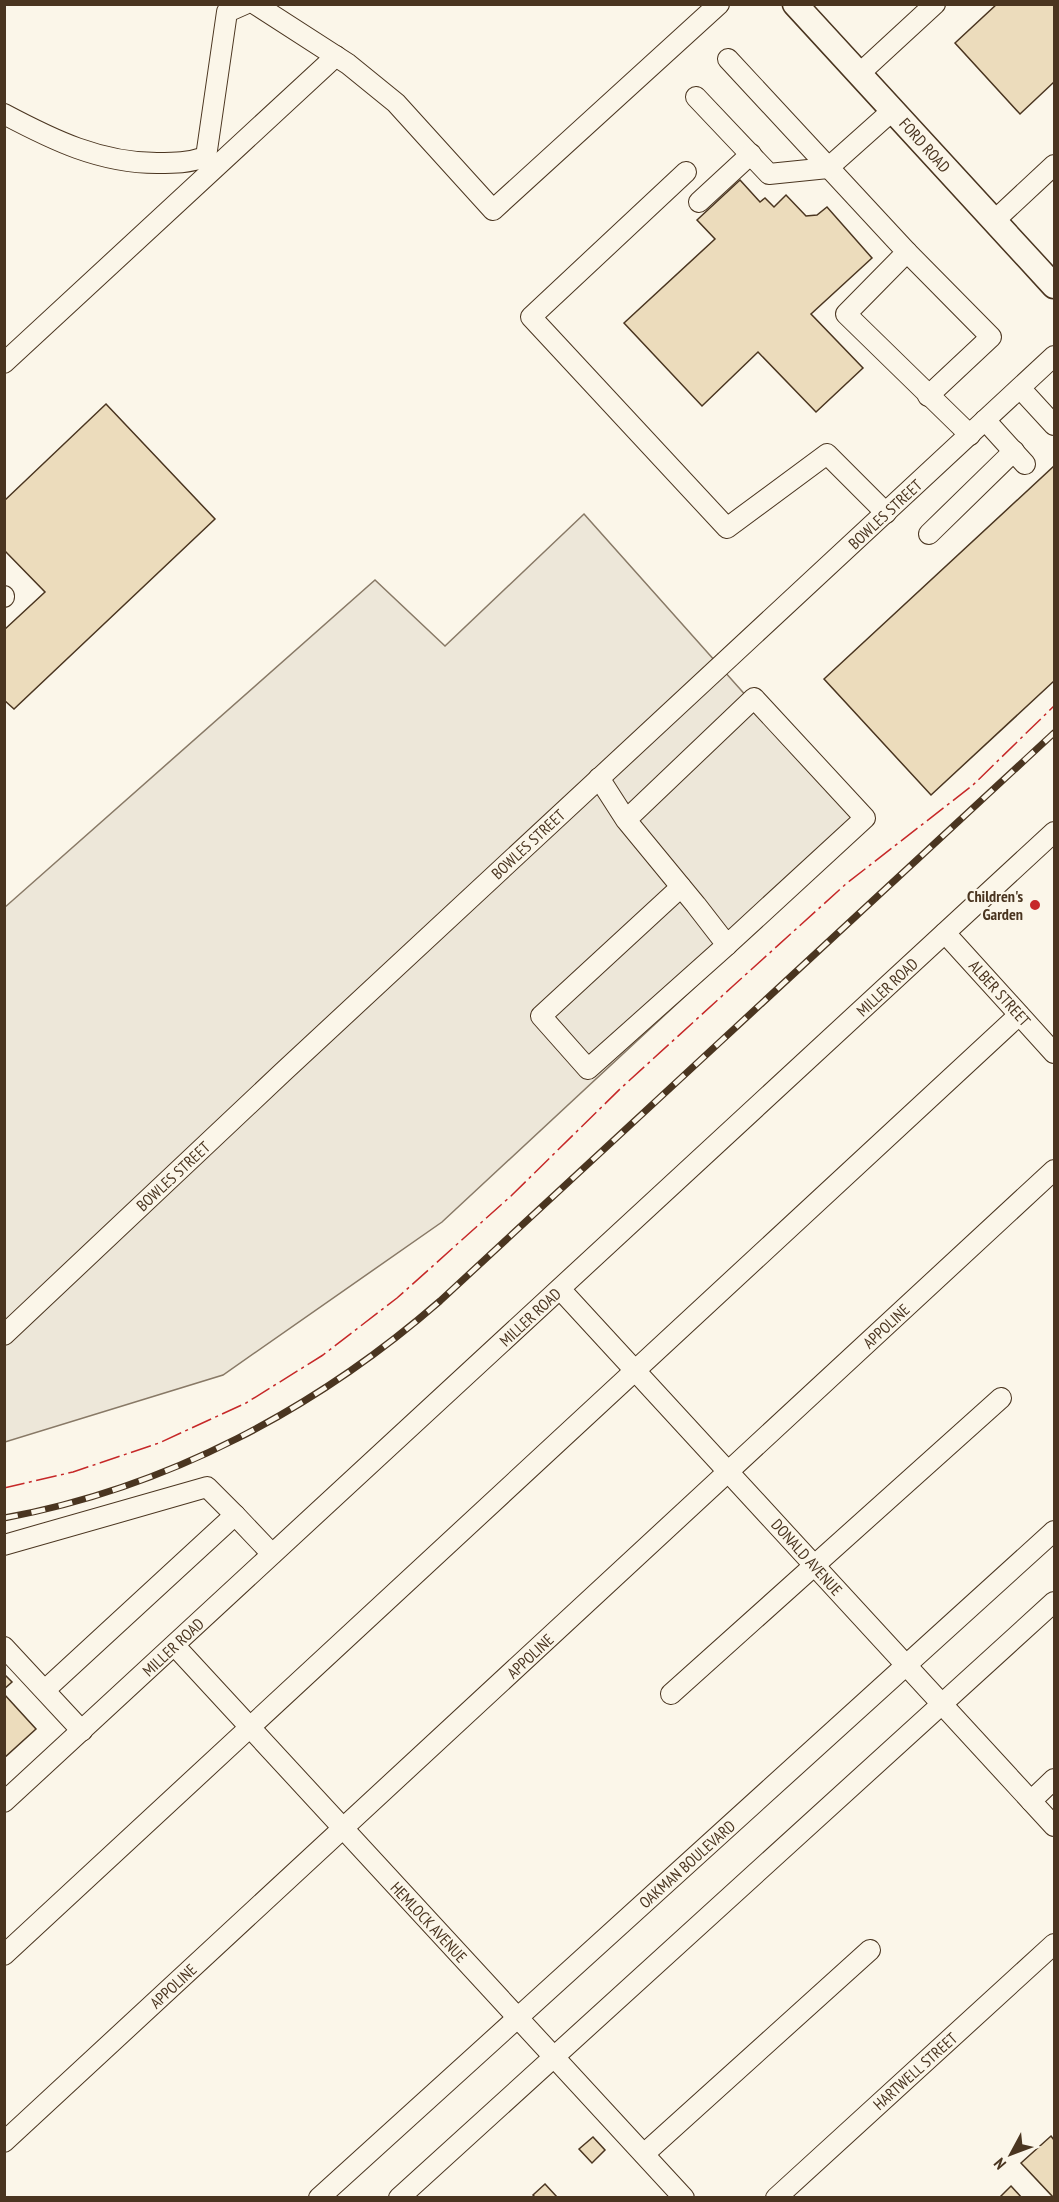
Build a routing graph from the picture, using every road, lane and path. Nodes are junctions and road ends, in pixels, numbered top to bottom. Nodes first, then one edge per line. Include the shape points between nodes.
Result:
1 (245, 4) edge
2 (255, 4) edge
3 (719, 4) edge
4 (795, 4) edge
5 (935, 4) edge
6 (225, 8) edge
7 (336, 56) junction
8 (728, 59) dead end
9 (859, 74) junction
10 (696, 97) dead end
11 (893, 110) junction
12 (4, 114) edge
13 (751, 154) junction
14 (213, 160) junction
15 (1054, 165) edge
16 (828, 168) junction
17 (686, 172) dead end
18 (699, 202) dead end
19 (994, 221) junction
20 (907, 252) junction
21 (1054, 286) edge
22 (1054, 356) edge
23 (4, 363) edge
24 (1020, 388) junction
25 (928, 396) junction
26 (985, 420) junction
27 (1054, 425) edge
28 (970, 435) junction
29 (886, 513) junction
30 (929, 534) dead end
31 (599, 778) junction
32 (626, 820) junction
33 (1054, 833) edge
34 (681, 887) junction
35 (945, 933) junction
36 (727, 945) junction
37 (1019, 1015) junction
38 (1054, 1053) edge
39 (1054, 1170) edge
40 (560, 1289) junction
41 (4, 1335) edge
42 (635, 1371) junction
43 (1001, 1398) dead end
44 (729, 1472) junction
45 (235, 1515) junction
46 (1054, 1531) edge
47 (4, 1545) edge
48 (272, 1554) junction
49 (814, 1564) junction
50 (1054, 1602) edge
51 (175, 1646) junction
52 (4, 1647) edge
53 (907, 1665) junction
54 (45, 1690) junction
55 (671, 1694) dead end
56 (941, 1704) junction
57 (250, 1727) junction
58 (82, 1731) junction
59 (1054, 1779) edge
60 (1031, 1801) junction
61 (4, 1802) edge
62 (1054, 1826) edge
63 (343, 1828) junction
64 (1054, 1944) edge
65 (870, 1950) dead end
66 (4, 1955) edge
67 (518, 2018) junction
68 (554, 2056) junction
69 (4, 2142) edge
70 (644, 2154) junction
71 (319, 2198) edge
72 (399, 2198) edge
73 (684, 2198) edge
74 (776, 2198) edge

1 - 6 street
2 - 7 street
3 - 7 street via 493,210 396,103
4 - 9 main road, FORD ROAD
5 - 9 street
6 - 14 street
7 - 14 street
8 - 16 street
9 - 11 main road, FORD ROAD
10 - 13 street
11 - 16 street
11 - 19 main road, FORD ROAD
12 - 14 street via 52,140 100,156 137,163
13 - 16 street via 769,174
13 - 18 street
14 - 23 street
15 - 19 street
16 - 20 street
17 - 29 street via 531,317 727,528 826,454
19 - 21 main road, FORD ROAD
20 - 25 street via 846,314
20 - 25 street via 991,337
22 - 24 street, BOWLES STREET
24 - 26 street, BOWLES STREET
24 - 27 street
25 - 28 street
26 - 28 street, BOWLES STREET
26 - 30 street via 1019,458
28 - 29 street, BOWLES STREET
29 - 31 street, BOWLES STREET
31 - 32 street
31 - 41 street, BOWLES STREET
32 - 34 street
32 - 36 street via 754,698 866,818
33 - 35 street, MILLER ROAD
34 - 36 street
34 - 36 street via 541,1016 588,1069
35 - 37 street, ALBER STREET
35 - 40 street, MILLER ROAD
37 - 38 street, ALBER STREET
37 - 42 street
39 - 44 street, APPOLINE
40 - 42 street, DONALD AVENUE
40 - 48 street, MILLER ROAD
42 - 44 street, DONALD AVENUE
42 - 57 street
43 - 49 street
44 - 49 street, DONALD AVENUE
44 - 63 street, APPOLINE
45 - 47 street via 207,1486
45 - 48 street
45 - 54 street
46 - 53 street, OAKMAN BOULEVARD
48 - 51 street, MILLER ROAD
49 - 53 street, DONALD AVENUE
49 - 55 street
50 - 56 street
51 - 57 street, HEMLOCK AVENUE
51 - 58 street, MILLER ROAD
52 - 54 street
53 - 56 street, DONALD AVENUE
53 - 67 street, OAKMAN BOULEVARD
54 - 58 street
56 - 60 street, DONALD AVENUE
56 - 68 street
57 - 63 street, HEMLOCK AVENUE
57 - 66 street
58 - 61 street, MILLER ROAD
59 - 60 street
60 - 62 street, DONALD AVENUE
63 - 67 street, HEMLOCK AVENUE
63 - 69 street, APPOLINE
64 - 74 street, HARTWELL STREET
65 - 70 street
67 - 68 street, HEMLOCK AVENUE
67 - 71 street, OAKMAN BOULEVARD
68 - 70 street, HEMLOCK AVENUE
68 - 72 street
70 - 73 street, HEMLOCK AVENUE

